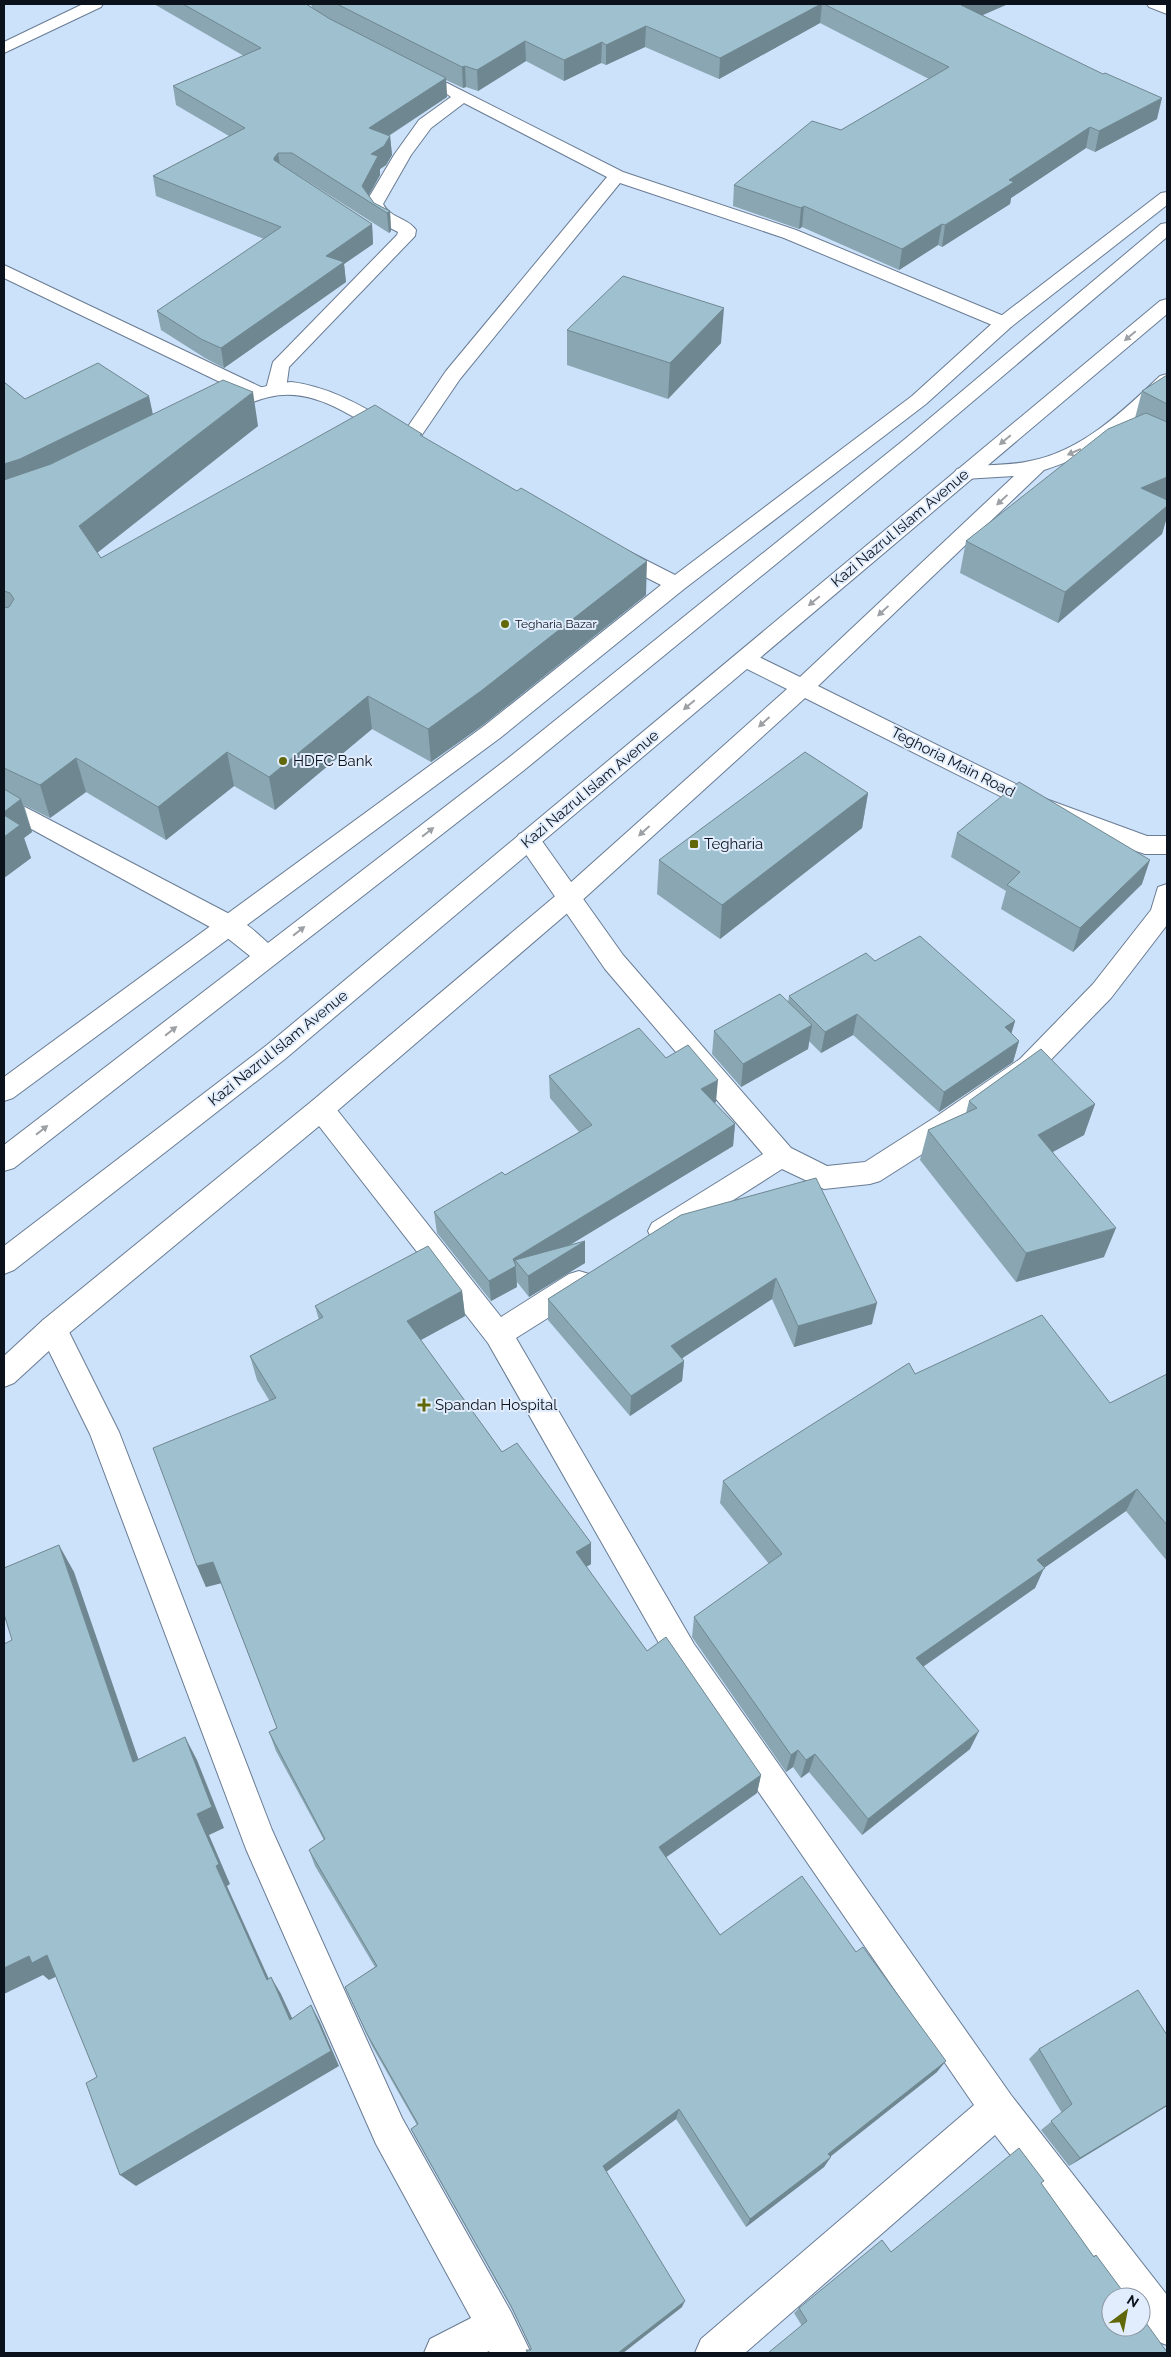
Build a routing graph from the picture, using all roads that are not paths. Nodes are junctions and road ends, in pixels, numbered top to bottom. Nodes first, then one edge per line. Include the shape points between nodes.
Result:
1 (95, 4) edge
2 (1155, 4) edge
3 (1167, 10) edge
4 (4, 48) edge
5 (436, 83) edge
6 (463, 96) junction
7 (617, 176) junction
8 (1167, 197) edge
9 (1167, 228) edge
10 (378, 238) dead end
11 (399, 244) junction
12 (4, 271) edge
13 (1167, 305) edge
14 (1004, 322) junction
15 (1167, 380) edge
16 (267, 391) junction
17 (204, 415) edge
18 (1037, 466) junction
19 (964, 473) junction
20 (597, 544) edge
21 (676, 584) junction
22 (745, 659) junction
23 (803, 687) junction
24 (4, 804) edge
25 (528, 840) junction
26 (1167, 845) edge
27 (1167, 893) edge
28 (569, 898) junction
29 (230, 926) junction
30 (267, 956) junction
31 (4, 1091) edge
32 (321, 1109) junction
33 (781, 1156) junction
34 (4, 1160) edge
35 (640, 1245) edge
36 (4, 1262) edge
37 (598, 1271) edge
38 (54, 1329) junction
39 (498, 1334) junction
40 (4, 1374) edge
41 (998, 2108) junction
42 (1167, 2326) edge
43 (504, 2340) edge
44 (444, 2353) edge
45 (715, 2353) edge

1 - 4 street
2 - 3 street
5 - 6 street
6 - 7 street
6 - 11 street via 425,124 374,204 384,219 407,230
7 - 14 street via 790,234
7 - 16 street via 453,375 416,446 327,395 309,389
8 - 14 street
30 -> 9 street via 522,759 912,443
10 - 11 street
11 - 16 street via 280,366
12 - 16 street
13 -> 19 street, Kazi Nazrul Islam Avenue
14 - 21 street via 919,400
15 -> 18 street via 1127,430
16 - 17 street
18 - 19 street
18 -> 23 street
19 -> 22 street, Kazi Nazrul Islam Avenue
20 - 21 street
21 - 29 street via 492,732
22 - 23 street, Teghoria Main Road
22 -> 25 street, Kazi Nazrul Islam Avenue
23 - 26 street, Teghoria Main Road via 1038,805 1145,845
23 -> 28 street
24 - 29 street
25 - 28 street
25 - 36 street, Kazi Nazrul Islam Avenue via 276,1052
27 - 33 street via 1163,914 1102,991 1029,1066 947,1124 870,1173 824,1178
28 - 32 street
28 - 33 street via 614,962
29 - 30 street
29 - 31 street
34 -> 30 street
32 - 38 street
32 - 39 street
33 - 35 street
37 - 39 street
38 - 40 street
38 - 43 street via 104,1432 262,1846 388,2131
39 - 41 street via 683,1655
41 - 42 street
41 - 45 street
43 - 44 street

